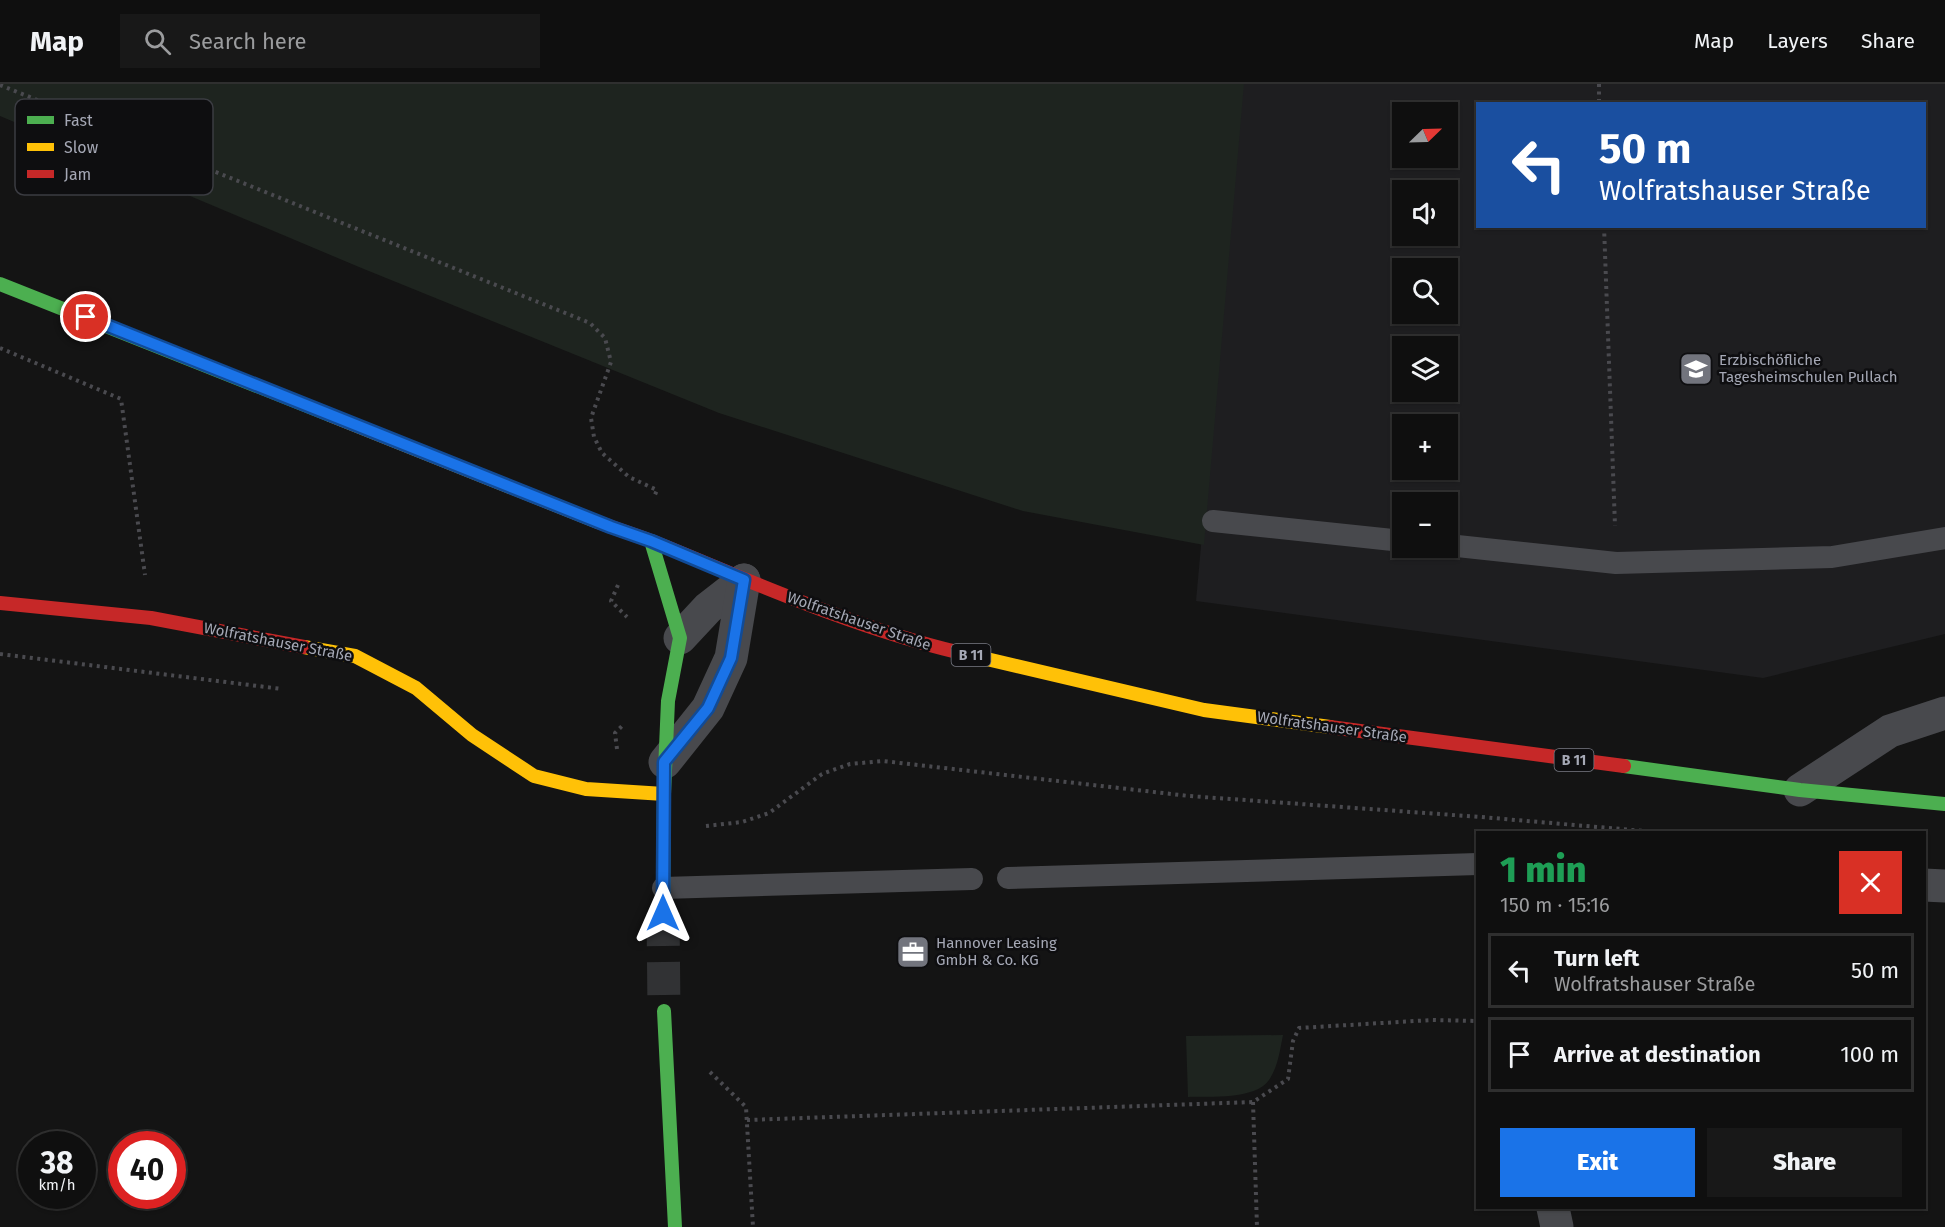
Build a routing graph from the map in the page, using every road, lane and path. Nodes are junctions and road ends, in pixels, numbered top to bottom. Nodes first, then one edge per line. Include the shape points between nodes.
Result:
1 (1599, 84) edge
2 (0, 85) edge
3 (35, 99) edge
4 (1599, 102) edge
5 (213, 171) edge
6 (1604, 228) edge
7 (0, 284) edge
8 (0, 348) edge
9 (1213, 521) dead end
10 (1945, 538) edge
11 (645, 539) junction
12 (1392, 540) edge
13 (1458, 546) edge
14 (1616, 563) junction
15 (744, 580) junction
16 (0, 603) edge
17 (151, 618) junction
18 (680, 638) junction
19 (0, 654) edge
20 (282, 689) dead end
21 (1945, 713) edge
22 (664, 778) junction
23 (1800, 790) junction
24 (1945, 804) edge
25 (701, 826) dead end
26 (1644, 831) edge
27 (1476, 864) edge
28 (1008, 878) dead end
29 (972, 879) dead end
30 (1926, 885) edge
31 (1945, 886) edge
32 (663, 888) junction
33 (663, 913) tunnel mouth
34 (664, 1011) tunnel mouth
35 (1476, 1021) edge
36 (705, 1068) dead end
37 (1253, 1102) junction
38 (747, 1120) junction
39 (1553, 1209) edge
40 (675, 1227) edge
41 (753, 1227) edge
42 (1257, 1227) edge
43 (1557, 1227) edge

1 - 4 path
2 - 3 path
5 - 11 path via 590,323 605,338 611,362 591,418 594,437 602,453 629,477 657,490
6 - 14 path
7 - 11 main road, Wolfratshauser Straße / B 11
8 - 17 path via 122,399
9 - 12 lane
10 - 14 lane via 1832,557
11 - 15 main road, Wolfratshauser Straße / B 11
11 - 18 main road
13 - 14 lane
15 - 18 street via 708,608
15 - 22 street via 731,658 708,708
15 - 23 main road, Wolfratshauser Straße / B 11 via 927,645 1204,710
16 - 17 main road, Wolfratshauser Straße
17 - 22 main road, Wolfratshauser Straße via 355,656 416,688 472,735 534,777 585,789
18 - 22 main road via 668,701
19 - 20 path
21 - 23 street via 1890,731
22 - 32 main road
23 - 24 main road, Wolfratshauser Straße / B 11
25 - 26 path via 742,822 769,813 822,774 850,764 883,761 1189,796
27 - 28 lane
29 - 32 lane
30 - 31 street
32 - 33 main road
34 - 40 main road
35 - 37 path via 1299,1028 1293,1041 1288,1079
36 - 38 path via 746,1107
37 - 38 path
37 - 42 path
38 - 41 path
39 - 43 street

